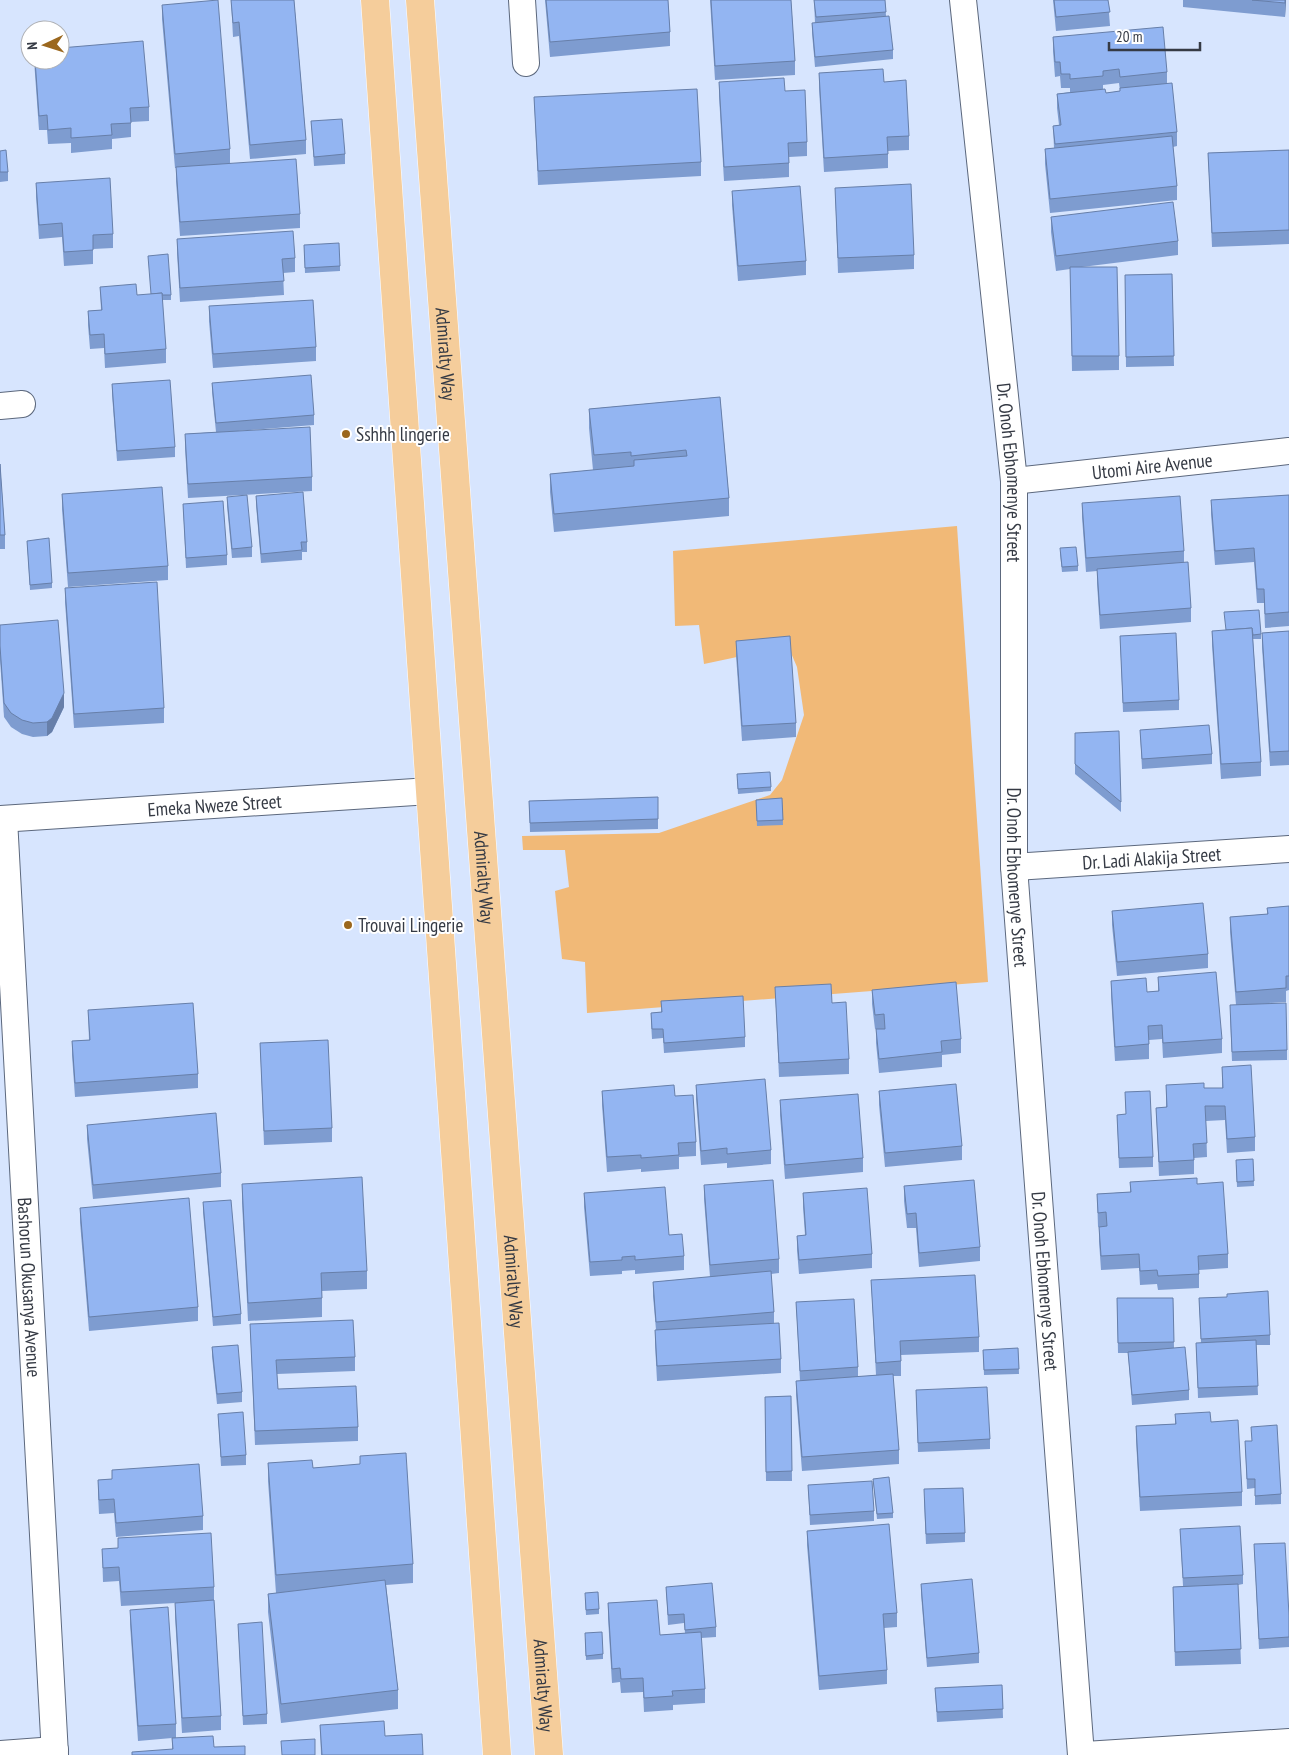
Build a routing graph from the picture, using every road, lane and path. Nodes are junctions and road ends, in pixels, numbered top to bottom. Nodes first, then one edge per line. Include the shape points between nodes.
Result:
1 (375, 0) edge
2 (420, 0) edge
3 (522, 0) edge
4 (963, 0) edge
5 (526, 63) dead end
6 (1289, 451) edge
7 (1014, 481) junction
8 (430, 791) junction
9 (2, 819) edge
10 (1289, 849) edge
11 (1014, 867) junction
12 (1289, 1742) edge
13 (55, 1752) edge
14 (0, 1754) edge
15 (497, 1755) edge
16 (549, 1755) edge
17 (1083, 1755) edge

1 - 8 main road
2 - 16 main road, Admiralty Way
3 - 5 street
4 - 7 street, Dr. Onoh Ebhomenye Street
6 - 7 street, Utomi Aire Avenue
7 - 11 street, Dr. Onoh Ebhomenye Street
8 - 9 street, Emeka Nweze Street
8 - 15 main road
9 - 13 street, Bashorun Okusanya Avenue
10 - 11 street, Dr. Ladi Alakija Street
11 - 17 street, Dr. Onoh Ebhomenye Street
12 - 17 street
13 - 14 street

